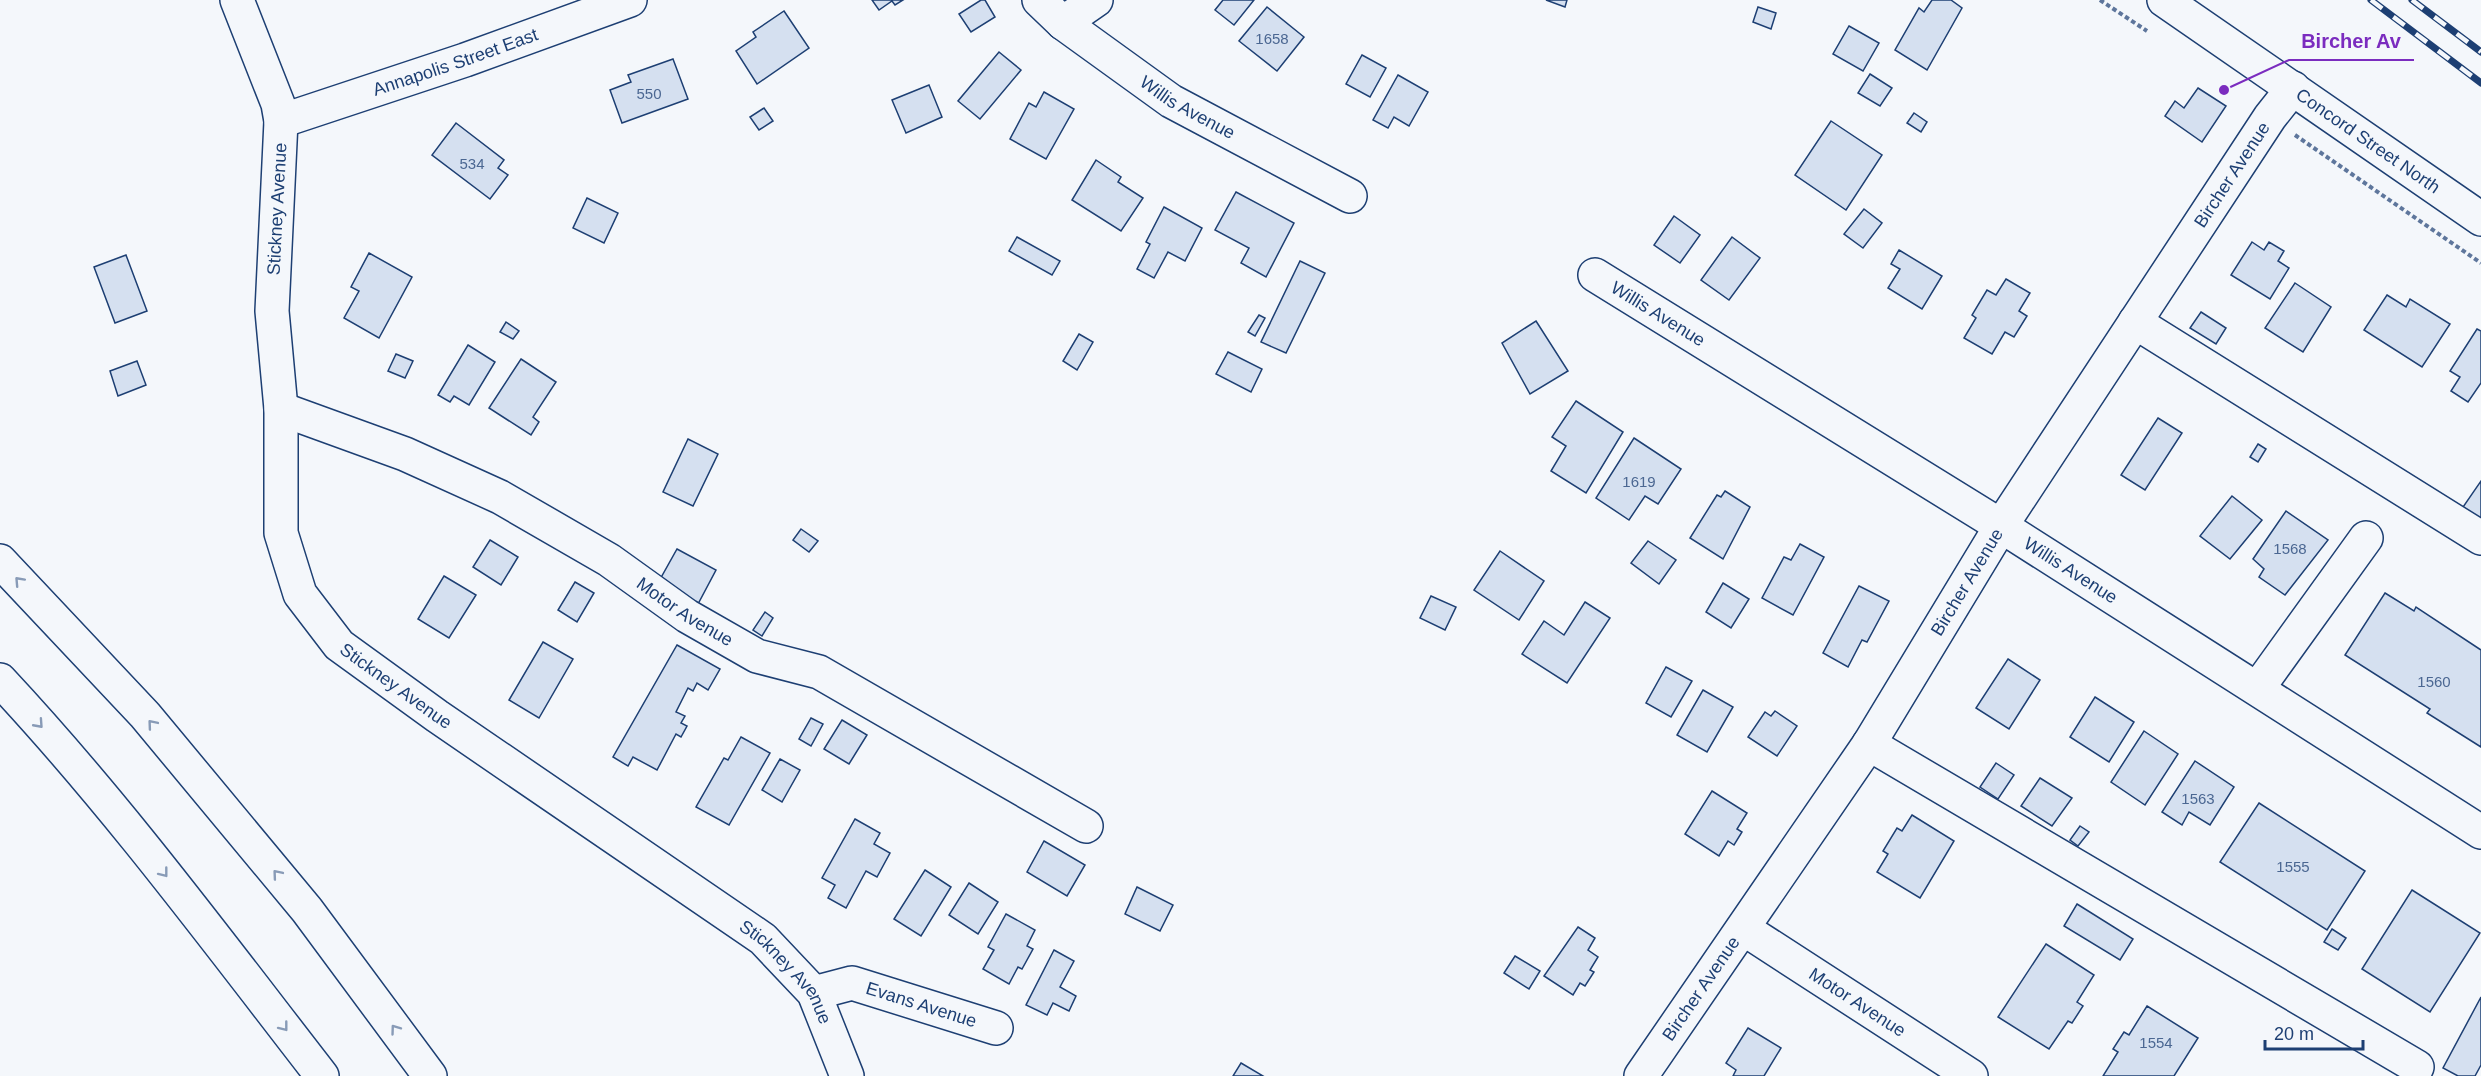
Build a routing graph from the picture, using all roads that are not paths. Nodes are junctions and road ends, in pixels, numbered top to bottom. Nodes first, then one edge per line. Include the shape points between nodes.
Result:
1 (237, 0) edge
2 (630, 0) edge
3 (1039, 0) edge
4 (1096, 0) edge
5 (2164, 0) edge
6 (1063, 23) junction
7 (2293, 88) junction
8 (281, 122) junction
9 (1350, 196) dead end
10 (2481, 219) edge
11 (1595, 275) dead end
12 (2135, 322) junction
13 (281, 409) junction
14 (2001, 526) junction
15 (2366, 538) dead end
16 (2481, 538) edge
17 (0, 561) edge
18 (0, 680) edge
19 (2258, 688) junction
20 (1869, 744) junction
21 (1086, 826) dead end
22 (2481, 832) edge
23 (1744, 929) junction
24 (814, 993) junction
25 (996, 1028) dead end
26 (2417, 1067) dead end
27 (322, 1076) edge
28 (430, 1076) edge
29 (847, 1076) edge
30 (1641, 1076) edge
31 (1971, 1076) edge

1 - 8 main road, Stickney Avenue via 278,104
2 - 8 main road, Annapolis Street East
3 - 6 main road, Willis Avenue
4 - 6 main road
5 - 7 main road, Concord Street North
6 - 9 main road, Willis Avenue via 1171,101
7 - 10 main road, Concord Street North
7 - 12 main road, Bircher Avenue
8 - 13 main road, Stickney Avenue via 272,311
11 - 14 main road, Willis Avenue
12 - 14 main road, Bircher Avenue
12 - 16 main road
13 - 21 main road, Motor Avenue via 405,454 500,496 609,560 687,616 757,656 819,672
13 - 24 main road, Stickney Avenue via 281,533 300,594 339,645 763,939
14 - 19 main road, Willis Avenue
14 - 20 main road, Bircher Avenue
15 - 19 main road
28 -> 17 main road via 307,910 160,733
18 -> 27 main road via 143,847
19 - 22 main road, Willis Avenue
20 - 23 main road, Bircher Avenue
20 - 26 main road
23 - 30 main road, Bircher Avenue
23 - 31 main road, Motor Avenue
24 - 25 main road, Evans Avenue via 852,983
24 - 29 main road, Stickney Avenue

